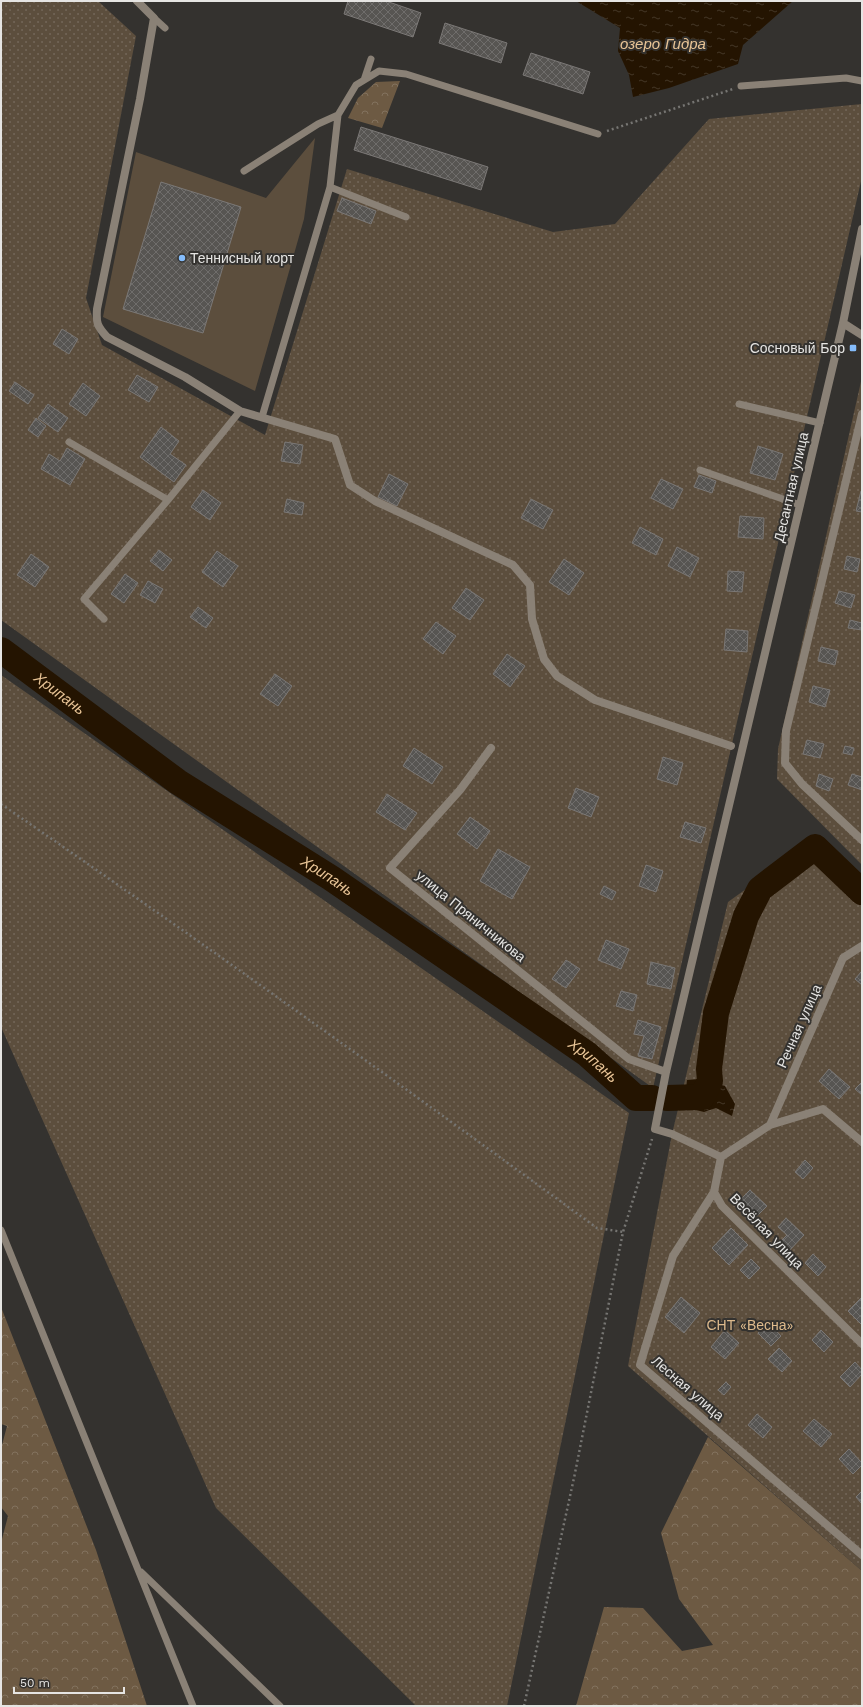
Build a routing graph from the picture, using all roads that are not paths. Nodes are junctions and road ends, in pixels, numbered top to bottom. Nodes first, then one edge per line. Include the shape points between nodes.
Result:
1 (137, 1) edge
2 (154, 18) junction
3 (165, 28) dead end
4 (371, 59) dead end
5 (364, 80) junction
6 (862, 81) edge
7 (741, 86) road end
8 (338, 115) junction
9 (598, 134) road end
10 (244, 172) dead end
11 (330, 187) junction
12 (406, 217) dead end
13 (862, 229) edge
14 (843, 323) junction
15 (97, 330) dead end
16 (862, 335) edge
17 (107, 337) junction
18 (739, 404) dead end
19 (240, 411) junction
20 (862, 414) edge
21 (262, 417) junction
22 (820, 423) junction
23 (69, 442) dead end
24 (700, 470) dead end
25 (168, 500) junction
26 (800, 505) junction
27 (104, 619) dead end
28 (731, 746) dead end
29 (491, 748) dead end
30 (862, 840) edge
31 (862, 946) edge
32 (666, 1072) junction
33 (770, 1125) junction
34 (862, 1142) edge
35 (721, 1157) junction
36 (714, 1192) junction
37 (1, 1230) edge
38 (862, 1344) edge
39 (862, 1555) edge
40 (139, 1570) junction
41 (193, 1706) edge
42 (280, 1706) edge

1 - 2 street
2 - 3 lane
2 - 17 street via 97,309 96,322
4 - 5 lane
5 - 8 lane via 356,85
5 - 9 lane via 378,72 406,74
6 - 7 lane via 846,78
8 - 10 lane via 318,124
8 - 11 lane
11 - 12 lane
11 - 21 lane
13 - 14 street, Десантная улица
14 - 16 street
14 - 22 street, Десантная улица
15 - 17 lane
17 - 19 street via 185,377
18 - 22 lane
19 - 21 street
19 - 25 lane
20 - 30 street via 786,731 785,763 802,784
21 - 28 street via 335,439 350,485 375,501 513,565 530,585 532,620 544,659 557,676 595,700
22 - 26 street, Десантная улица
23 - 25 lane
24 - 26 lane
25 - 27 lane via 84,600
26 - 32 street, Десантная улица
29 - 32 street, улица Пряничникова via 460,790 390,868 629,1059
31 - 33 street, Речная улица via 843,958
32 - 35 street, Десантная улица via 655,1129 672,1134
33 - 34 street via 823,1108
33 - 35 street
35 - 36 street, Весёлая улица
36 - 38 street, Весёлая улица via 722,1206
36 - 39 street, Лесная улица via 673,1256 640,1365
37 - 40 lane
40 - 41 lane
40 - 42 lane

